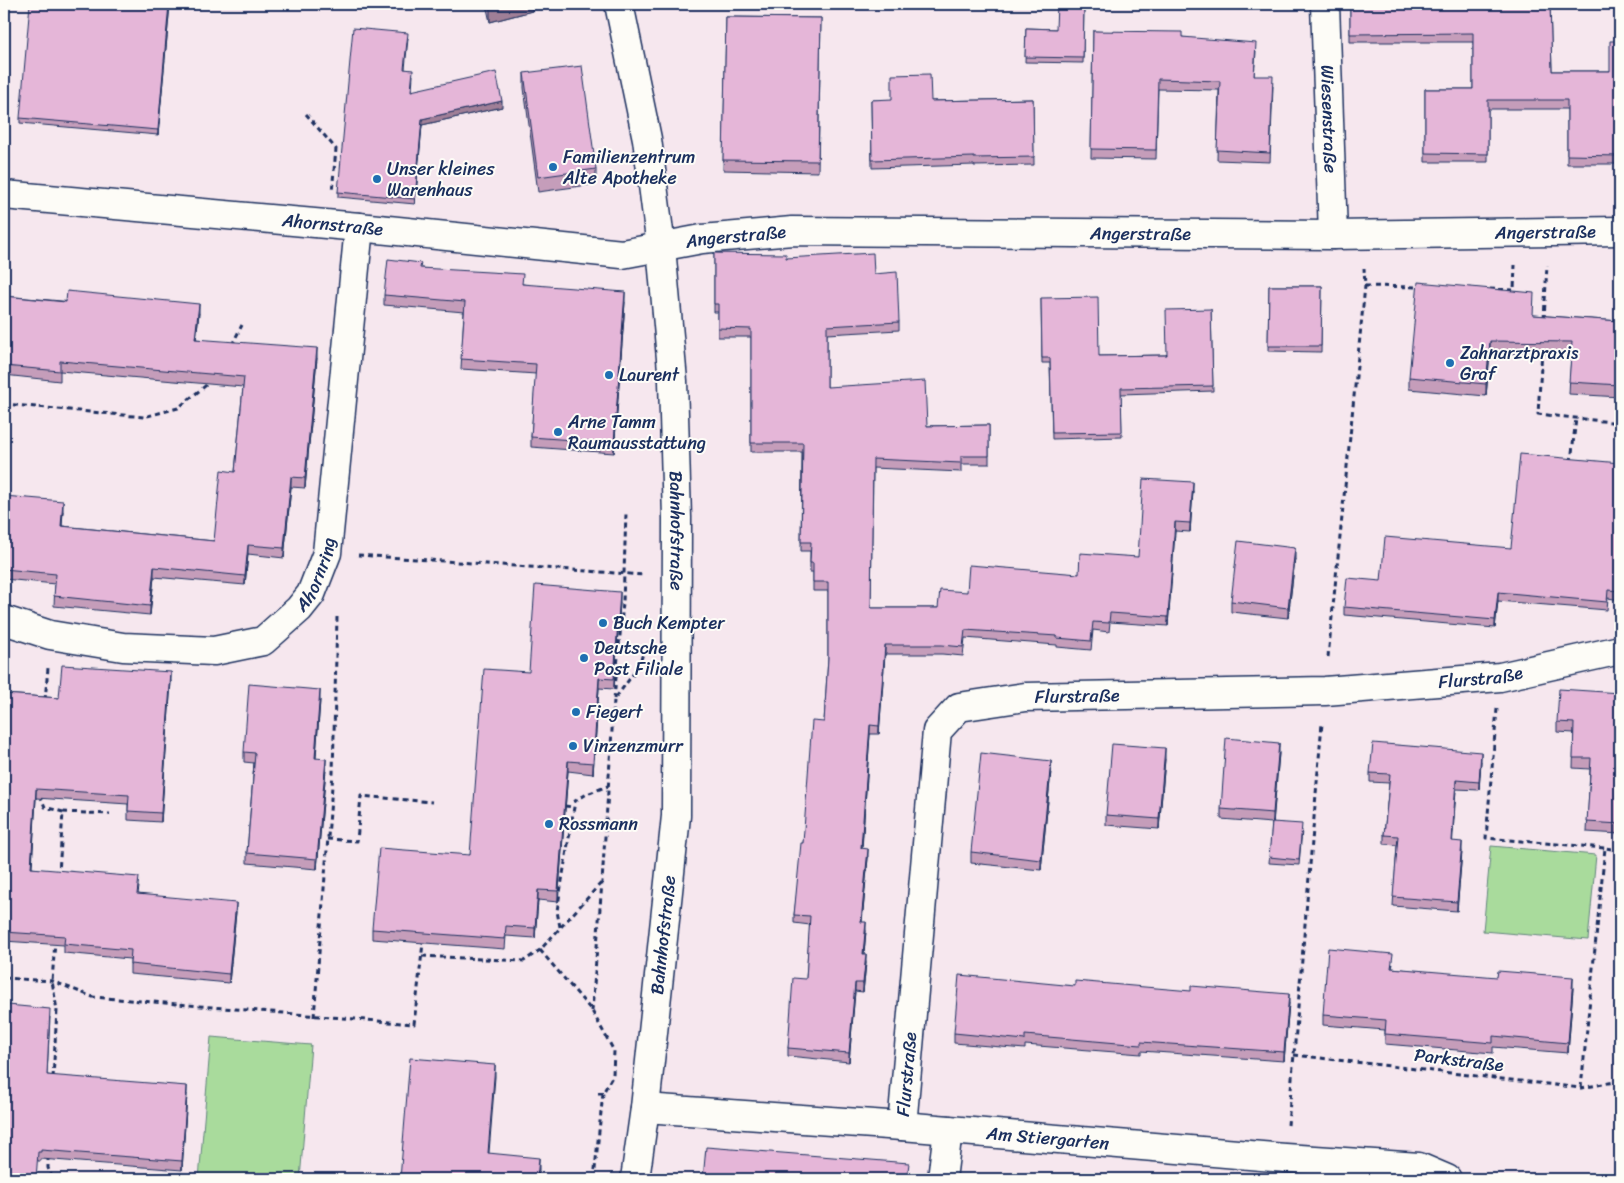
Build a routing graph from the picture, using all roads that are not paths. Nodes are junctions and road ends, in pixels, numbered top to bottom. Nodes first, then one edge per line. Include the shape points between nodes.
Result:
1 (619, 4) edge
2 (1325, 4) edge
3 (4, 195) edge
4 (359, 227) junction
5 (1620, 231) edge
6 (1333, 235) junction
7 (661, 247) junction
8 (4, 620) edge
9 (1620, 650) edge
10 (645, 1108) junction
11 (902, 1126) junction
12 (948, 1130) junction
13 (1282, 1168) edge
14 (635, 1179) edge
15 (942, 1179) edge
16 (1447, 1179) edge

1 - 7 street, Bahnhofstraße via 647,139
2 - 6 street, Wiesenstraße
3 - 4 street, Ahornstraße
4 - 7 street, Ahornstraße via 622,254
4 - 8 street, Ahornring via 328,553 311,594 299,610 263,641 214,651 123,647 50,636
5 - 6 street, Angerstraße
6 - 7 street, Angerstraße via 792,231
7 - 10 street, Bahnhofstraße via 673,380 678,577 676,816
9 - 11 street, Flurstraße via 1500,677 1325,691 1025,697 959,707 937,731
10 - 11 street, Am Stiergarten
10 - 14 street, Bahnhofstraße
11 - 12 street, Am Stiergarten
12 - 13 street, Am Stiergarten
12 - 15 street
13 - 16 street, Am Stiergarten via 1419,1167

